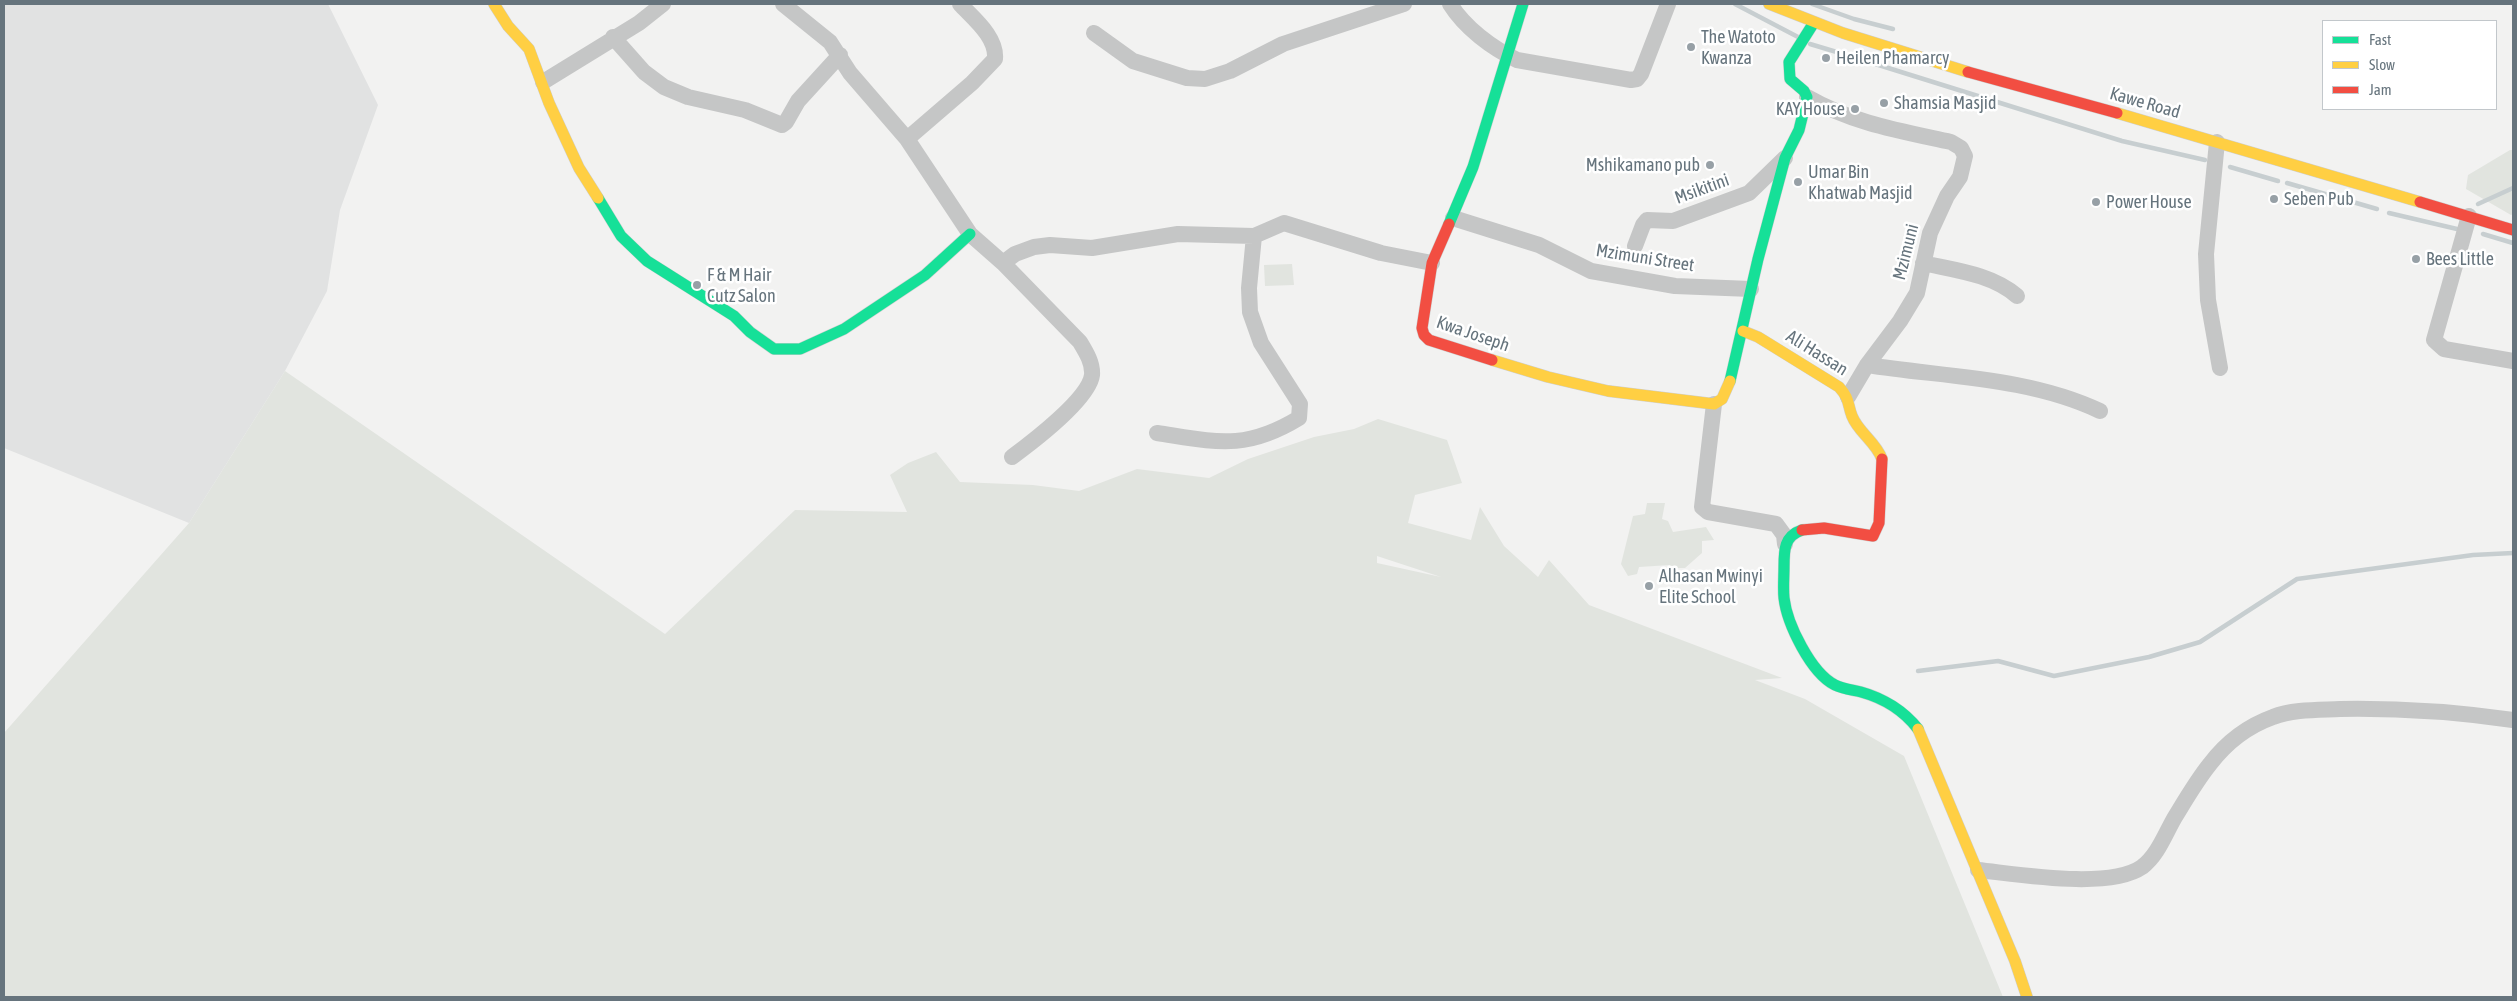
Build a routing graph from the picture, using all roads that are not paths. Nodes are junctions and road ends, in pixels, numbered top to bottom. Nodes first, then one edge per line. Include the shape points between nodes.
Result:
1 (494, 4) edge
2 (662, 4) edge
3 (783, 4) edge
4 (960, 4) edge
5 (1404, 4) edge
6 (1450, 4) edge
7 (1523, 4) edge
8 (1668, 4) edge
9 (1769, 4) edge
10 (1813, 24) junction
11 (1094, 33) dead end
12 (613, 37) junction
13 (1506, 54) junction
14 (840, 55) junction
15 (543, 82) junction
16 (1807, 97) junction
17 (907, 139) junction
18 (2217, 142) junction
19 (1784, 158) junction
20 (2468, 216) junction
21 (1452, 218) junction
22 (2513, 230) edge
23 (970, 234) junction
24 (1254, 236) junction
25 (1635, 246) dead end
26 (1002, 263) junction
27 (1432, 263) junction
28 (1923, 263) junction
29 (1751, 289) junction
30 (2017, 296) dead end
31 (1743, 331) junction
32 (2513, 361) edge
33 (1867, 365) junction
34 (2220, 368) dead end
35 (1848, 397) junction
36 (1714, 404) junction
37 (2100, 411) dead end
38 (1157, 433) dead end
39 (1012, 457) dead end
40 (1785, 544) junction
41 (2513, 720) edge
42 (1978, 870) junction
43 (2027, 997) edge

1 - 15 street via 529,49
2 - 12 street via 639,23
3 - 14 street via 830,42
4 - 17 street via 993,44 995,59
5 - 11 street via 1283,44 1230,71 1205,79 1187,78 1133,61
6 - 13 street via 1467,26
7 - 13 street, Kwa Joseph
8 - 13 street via 1649,57 1637,79 1544,66
9 - 10 street, Kawe Road
10 - 16 street via 1788,68 1790,79
10 - 18 street, Kawe Road via 1886,50
12 - 14 street via 644,72 664,87 688,97 745,110 782,125 798,101
12 - 15 street
13 - 21 street, Kwa Joseph via 1474,167
14 - 17 street via 850,74
15 - 23 street via 579,168 621,236 647,261 734,316 774,348 800,349 844,329 925,275
16 - 19 street, Msikitini via 1799,130
16 - 28 street, Mzimuni via 1857,121 1951,142 1961,148 1965,156 1964,166 1935,220
17 - 23 street
18 - 20 street, Kawe Road
18 - 34 street via 2206,254 2208,300
19 - 25 street, Msikitini via 1749,193 1673,221 1647,220
19 - 29 street, Msikitini
20 - 22 street, Kawe Road
20 - 32 street via 2434,340 2444,349
21 - 27 street, Kwa Joseph
21 - 29 street, Mzimuni Street via 1539,245 1591,271 1667,285
23 - 26 street
24 - 26 street via 1178,234 1092,248 1050,245 1015,254
24 - 27 street via 1275,226 1292,224 1381,252
24 - 38 street via 1250,312 1261,343 1300,404 1299,418 1272,433 1250,440 1211,441
26 - 39 street via 1080,342 1089,358 1092,375 1086,390 1070,407 1038,438
27 - 36 street, Kwa Joseph via 1422,328 1429,340 1548,377 1608,391
28 - 30 street via 1993,281
28 - 33 street, Mzimuni via 1913,302
29 - 31 street, Msikitini
31 - 35 street, Ali Hassan via 1839,386
31 - 36 street via 1729,384 1722,399
33 - 35 street, Mzimuni
33 - 37 street via 2010,384 2061,396
35 - 40 street, Ali Hassan via 1852,417 1879,450 1883,461 1878,529 1872,536 1806,527 1790,534
36 - 40 street via 1702,507 1708,512 1776,524 1784,535
40 - 42 street via 1784,599 1790,622 1808,656 1825,679 1878,697 1901,710 1917,728
41 - 42 street via 2458,712 2372,709 2312,710 2274,717 2245,731 2222,748 2201,776 2156,853 2141,867 2114,877 2092,879
42 - 43 street

